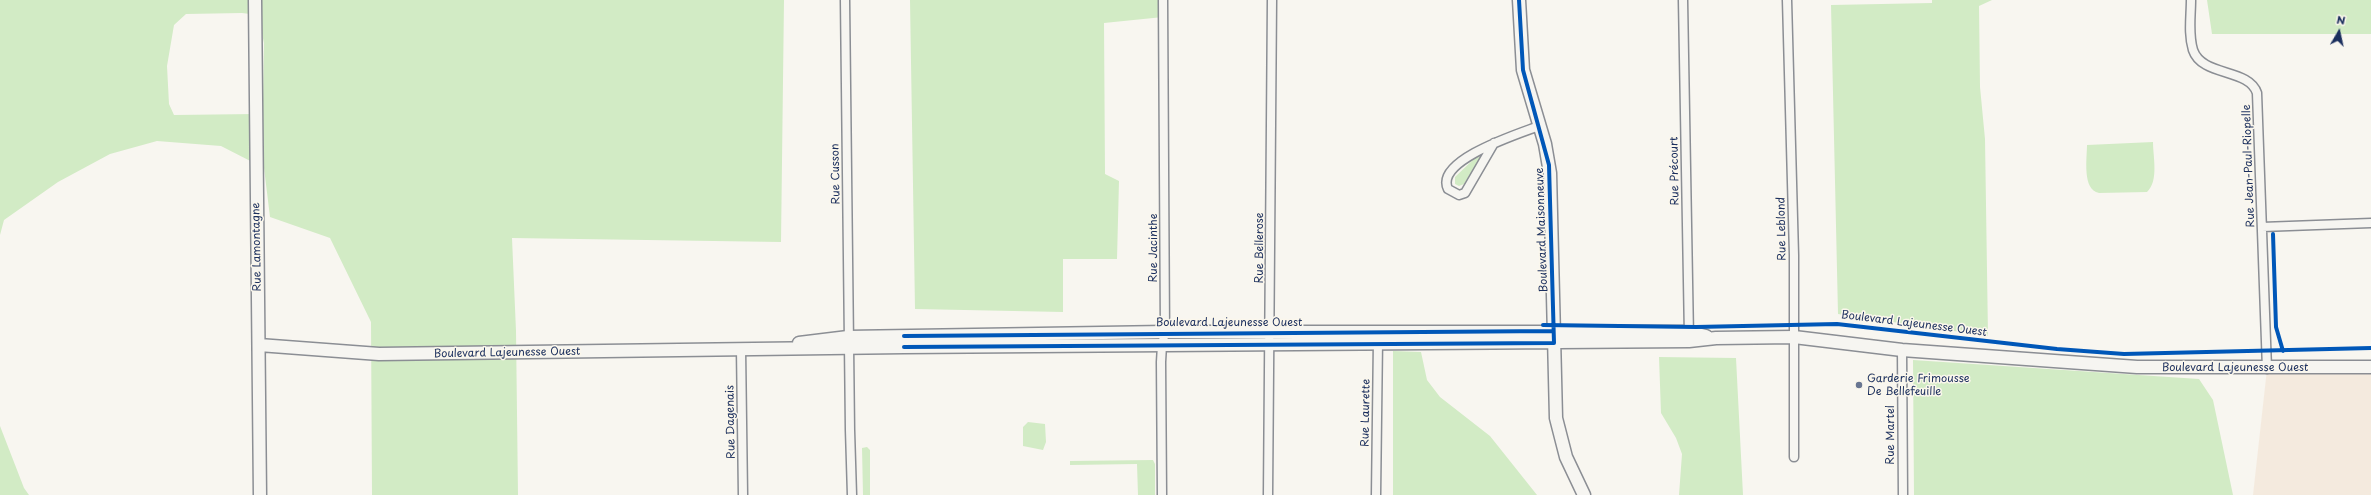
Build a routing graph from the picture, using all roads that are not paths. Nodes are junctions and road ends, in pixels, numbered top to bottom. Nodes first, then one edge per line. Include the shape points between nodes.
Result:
1 (254, 0) edge
2 (845, 0) edge
3 (1163, 0) edge
4 (1272, 0) edge
5 (1518, 0) edge
6 (1683, 0) edge
7 (1788, 0) edge
8 (2191, 0) edge
9 (1539, 126) junction
10 (1494, 143) junction
11 (2371, 223) edge
12 (2262, 227) junction
13 (1165, 332) junction
14 (1378, 337) junction
15 (1554, 337) junction
16 (1689, 337) junction
17 (1794, 337) junction
18 (1269, 338) junction
19 (848, 342) junction
20 (1162, 345) junction
21 (259, 346) junction
22 (741, 349) junction
23 (1902, 350) junction
24 (2371, 367) edge
25 (2268, 369) junction
26 (1794, 457) dead end
27 (852, 492) edge
28 (260, 495) edge
29 (743, 495) edge
30 (1162, 495) edge
31 (1268, 495) edge
32 (1376, 495) edge
33 (1584, 495) edge
34 (1903, 495) edge

1 - 21 street, Rue Lamontagne
2 - 19 street, Rue Cusson
3 - 13 street, Rue Jacinthe
4 - 18 street, Rue Bellerose
5 - 9 street, Boulevard Maisonneuve via 1523,70
6 - 16 street, Rue Précourt
7 - 17 street, Rue Leblond
8 - 12 street, Rue Jean-Paul-Riopelle via 2190,33 2195,54 2204,64 2249,82 2257,93
9 - 10 street
9 - 15 street, Boulevard Maisonneuve via 1550,173
10 - 10 street via 1471,155 1454,169 1447,179 1448,189 1459,195 1465,193
11 - 12 street
12 - 25 street, Rue Jean-Paul-Riopelle
13 - 18 street, Boulevard Lajeunesse Ouest
13 - 19 street, Boulevard Lajeunesse Ouest
13 - 20 street, Rue Jacinthe
14 - 15 street, Boulevard Lajeunesse Ouest
14 - 18 street, Boulevard Lajeunesse Ouest
14 - 32 street, Rue Laurette
15 - 16 street, Boulevard Lajeunesse Ouest
15 - 33 street, Boulevard Maisonneuve via 1554,397 1558,430 1566,457
16 - 17 street, Boulevard Lajeunesse Ouest
17 - 23 street, Boulevard Lajeunesse Ouest
17 - 26 street, Rue Leblond
18 - 20 street, Boulevard Lajeunesse Ouest
18 - 31 street, Rue Bellerose
19 - 20 street, Boulevard Lajeunesse Ouest
19 - 22 street, Boulevard Lajeunesse Ouest
19 - 27 street, Rue Cusson
20 - 30 street, Rue Jacinthe
21 - 22 street, Boulevard Lajeunesse Ouest via 379,354
21 - 28 street, Rue Lamontagne
22 - 29 street, Rue Dagenais
23 - 25 street, Boulevard Lajeunesse Ouest via 2137,368
23 - 34 street, Rue Martel
24 - 25 street, Boulevard Lajeunesse Ouest

